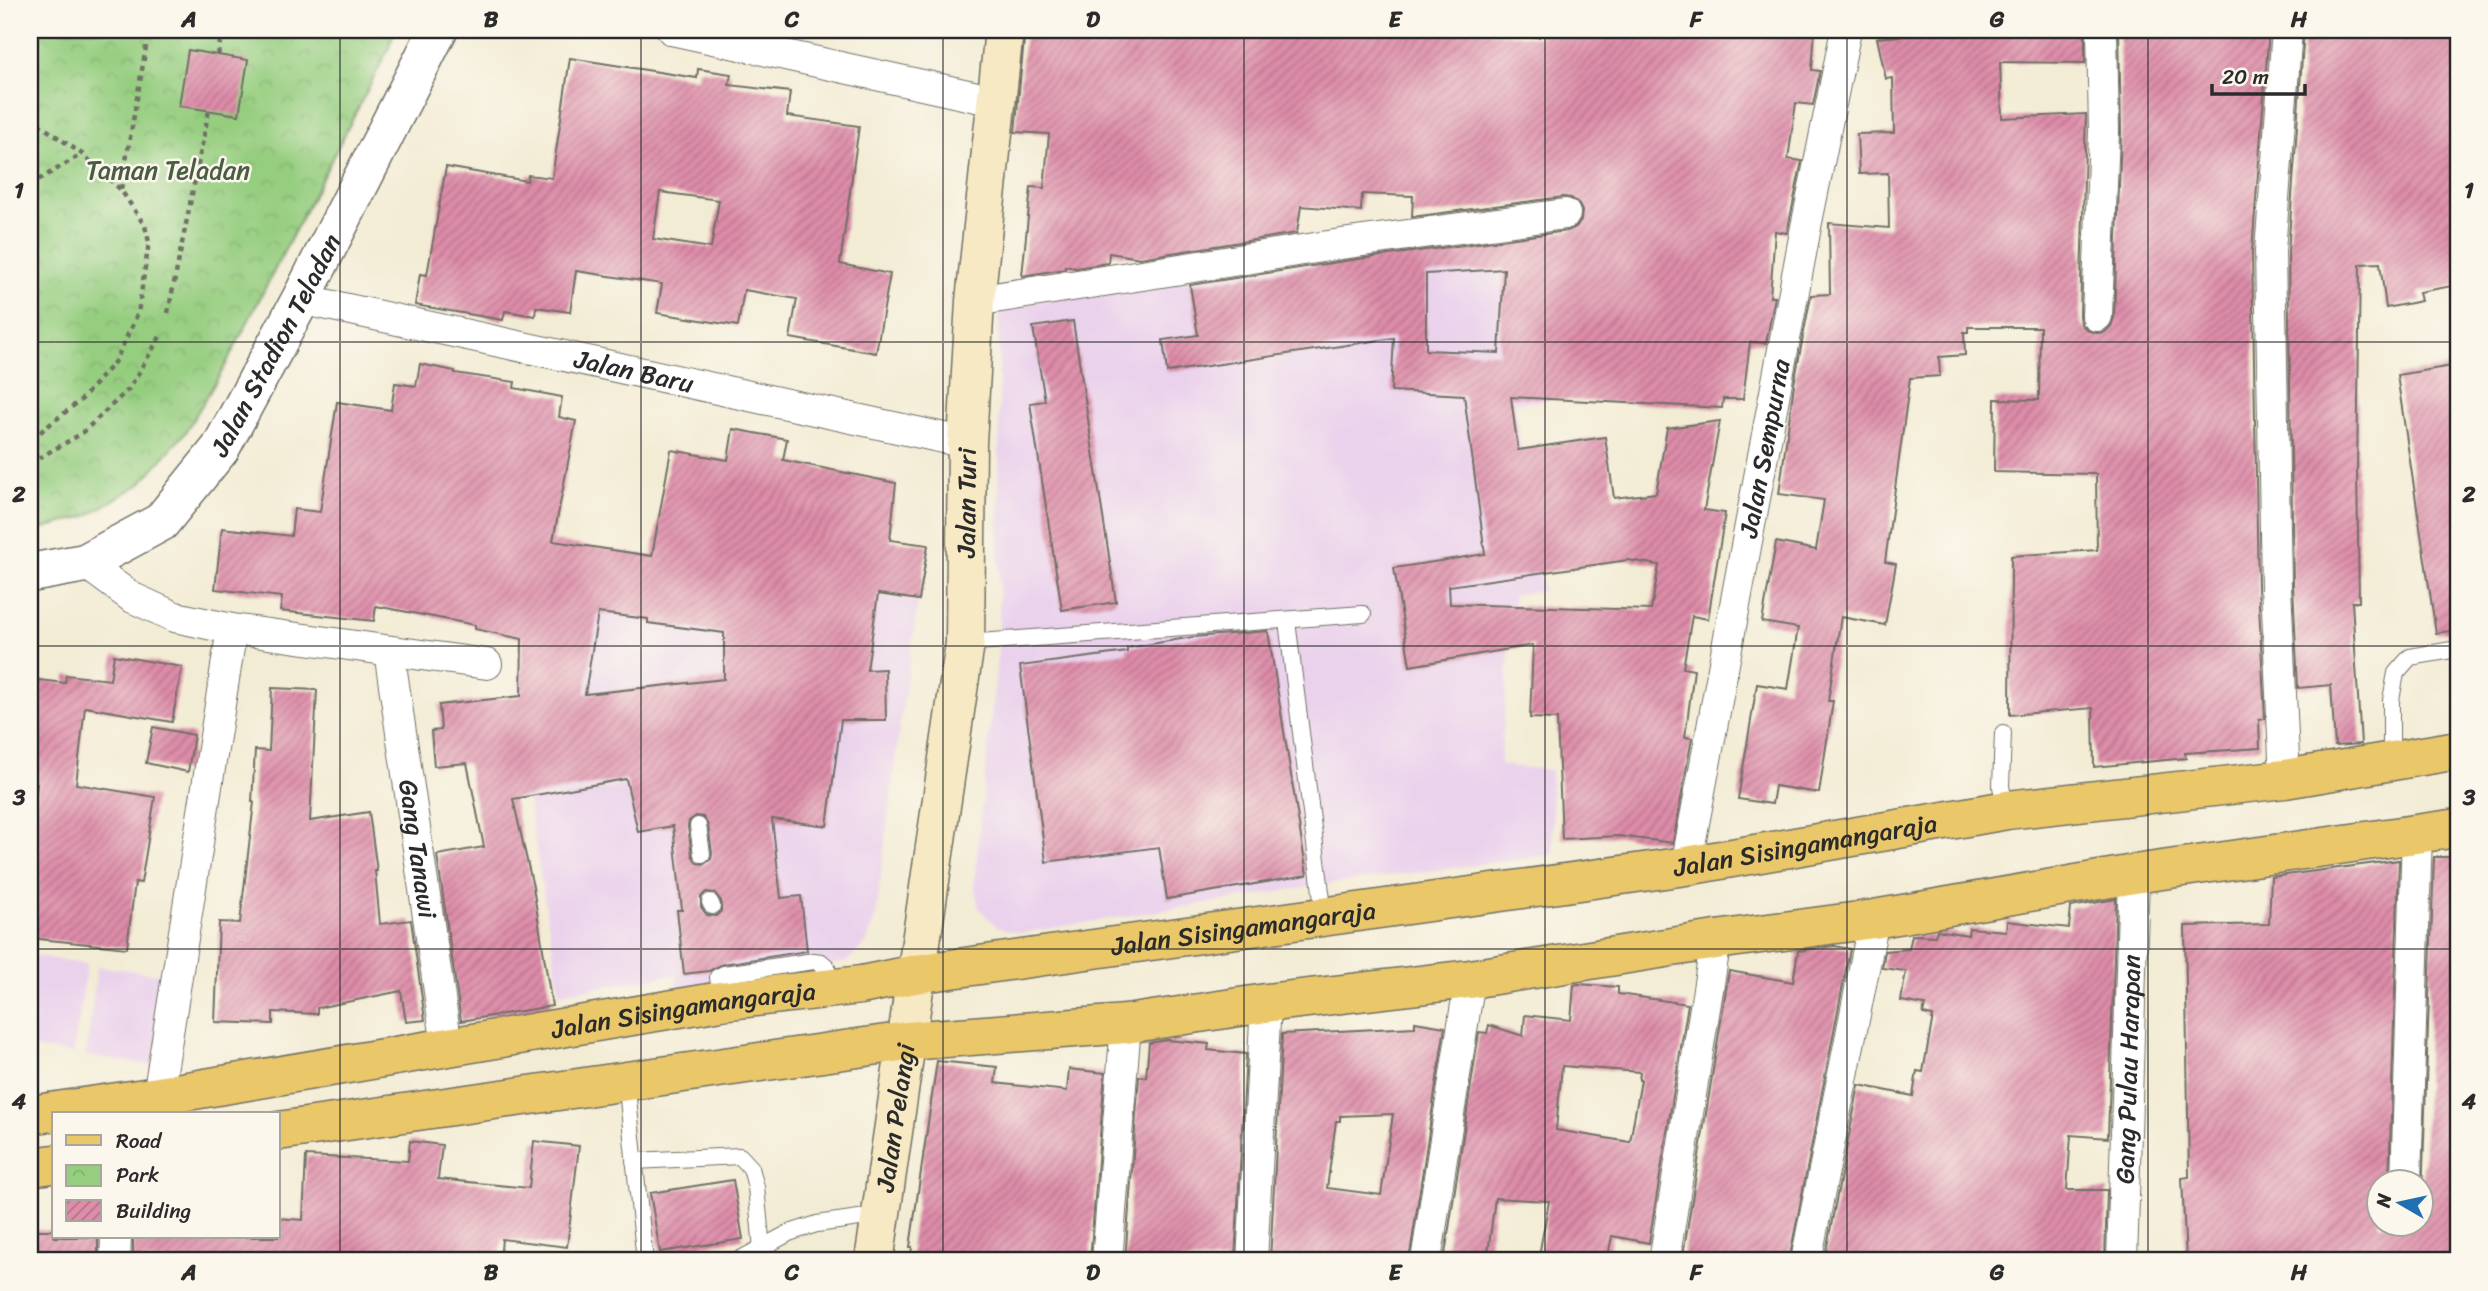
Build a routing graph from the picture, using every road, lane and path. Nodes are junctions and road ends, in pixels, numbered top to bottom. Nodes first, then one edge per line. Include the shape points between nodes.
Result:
1 (149, 30) edge
2 (222, 30) edge
3 (438, 30) edge
4 (672, 30) edge
5 (1004, 30) edge
6 (1846, 30) edge
7 (2102, 30) edge
8 (2287, 30) edge
9 (218, 55) dead end
10 (995, 101) junction
11 (209, 110) dead end
12 (30, 118) edge
13 (82, 154) junction
14 (30, 185) edge
15 (121, 190) junction
16 (1565, 214) dead end
17 (301, 299) junction
18 (975, 301) junction
19 (168, 313) dead end
20 (2097, 316) dead end
21 (161, 335) dead end
22 (30, 436) edge
23 (967, 443) junction
24 (30, 463) edge
25 (85, 563) junction
26 (30, 573) edge
27 (1363, 614) dead end
28 (1287, 621) junction
29 (232, 629) junction
30 (965, 643) junction
31 (2458, 649) edge
32 (389, 651) junction
33 (487, 664) dead end
34 (2003, 733) dead end
35 (2458, 750) edge
36 (2391, 762) junction
37 (2285, 779) junction
38 (2007, 810) junction
39 (698, 826) dead end
40 (2458, 828) edge
41 (2417, 833) junction
42 (702, 854) dead end
43 (1686, 866) junction
44 (2134, 874) junction
45 (1324, 916) junction
46 (1874, 919) junction
47 (1716, 940) junction
48 (915, 974) junction
49 (1470, 979) junction
50 (1266, 1003) junction
51 (1126, 1024) junction
52 (907, 1041) junction
53 (447, 1046) junction
54 (626, 1080) junction
55 (158, 1096) junction
56 (30, 1115) edge
57 (280, 1131) edge
58 (634, 1161) junction
59 (52, 1164) edge
60 (30, 1167) edge
61 (2406, 1168) edge
62 (883, 1215) junction
63 (116, 1238) edge
64 (762, 1249) junction
65 (115, 1261) edge
66 (645, 1261) edge
67 (737, 1261) edge
68 (874, 1261) edge
69 (1107, 1261) edge
70 (1252, 1261) edge
71 (1426, 1261) edge
72 (1664, 1261) edge
73 (1806, 1261) edge
74 (2122, 1261) edge

1 - 15 path
2 - 9 path
3 - 17 street, Jalan Stadion Teladan
4 - 10 street
5 - 10 main road, Jalan Turi
6 - 43 street, Jalan Sempurna
7 - 20 street via 2104,132
8 - 37 street via 2270,251 2276,587
10 - 18 main road, Jalan Turi
11 - 19 path
12 - 13 path
13 - 14 path
13 - 15 path
15 - 22 path via 149,233 138,313 116,360 82,400
16 - 18 street
17 - 23 street, Jalan Baru
17 - 25 street, Jalan Stadion Teladan via 220,449 161,522
18 - 23 main road, Jalan Turi
21 - 24 path via 129,389 81,434
23 - 30 main road, Jalan Turi
25 - 26 street, Jalan Stadion Teladan
25 - 29 street via 131,597 174,617
27 - 28 lane
28 - 30 lane
28 - 45 lane
29 - 32 street
29 - 55 street
30 - 48 main road, Jalan Turi
31 - 36 lane via 2410,657 2396,673
32 - 33 street
32 - 53 street, Gang Tanawi
34 - 38 lane via 2001,787
35 - 36 main road, Jalan Sisingamangaraja
36 - 37 main road, Jalan Sisingamangaraja
37 - 38 main road, Jalan Sisingamangaraja
38 - 43 main road, Jalan Sisingamangaraja
39 - 42 lane
40 - 41 main road
41 - 44 main road
41 - 61 street
43 - 45 main road, Jalan Sisingamangaraja
44 - 46 main road
44 - 74 street, Gang Pulau Harapan
45 - 48 main road, Jalan Sisingamangaraja
46 - 47 main road
46 - 73 street
47 - 49 main road
47 - 72 street
48 - 52 main road, Jalan Pelangi
48 - 53 main road, Jalan Sisingamangaraja via 812,989 722,982
49 - 50 main road
49 - 71 street
50 - 51 main road
50 - 70 street
51 - 52 main road
51 - 69 street
52 - 54 main road
52 - 62 main road, Jalan Pelangi
53 - 55 main road, Jalan Sisingamangaraja
54 - 57 main road
54 - 58 lane
55 - 56 main road, Jalan Sisingamangaraja
58 - 64 lane via 740,1156 751,1168
58 - 66 lane
59 - 60 main road
62 - 64 lane via 817,1224
62 - 68 main road, Jalan Pelangi
63 - 65 street
64 - 67 lane

